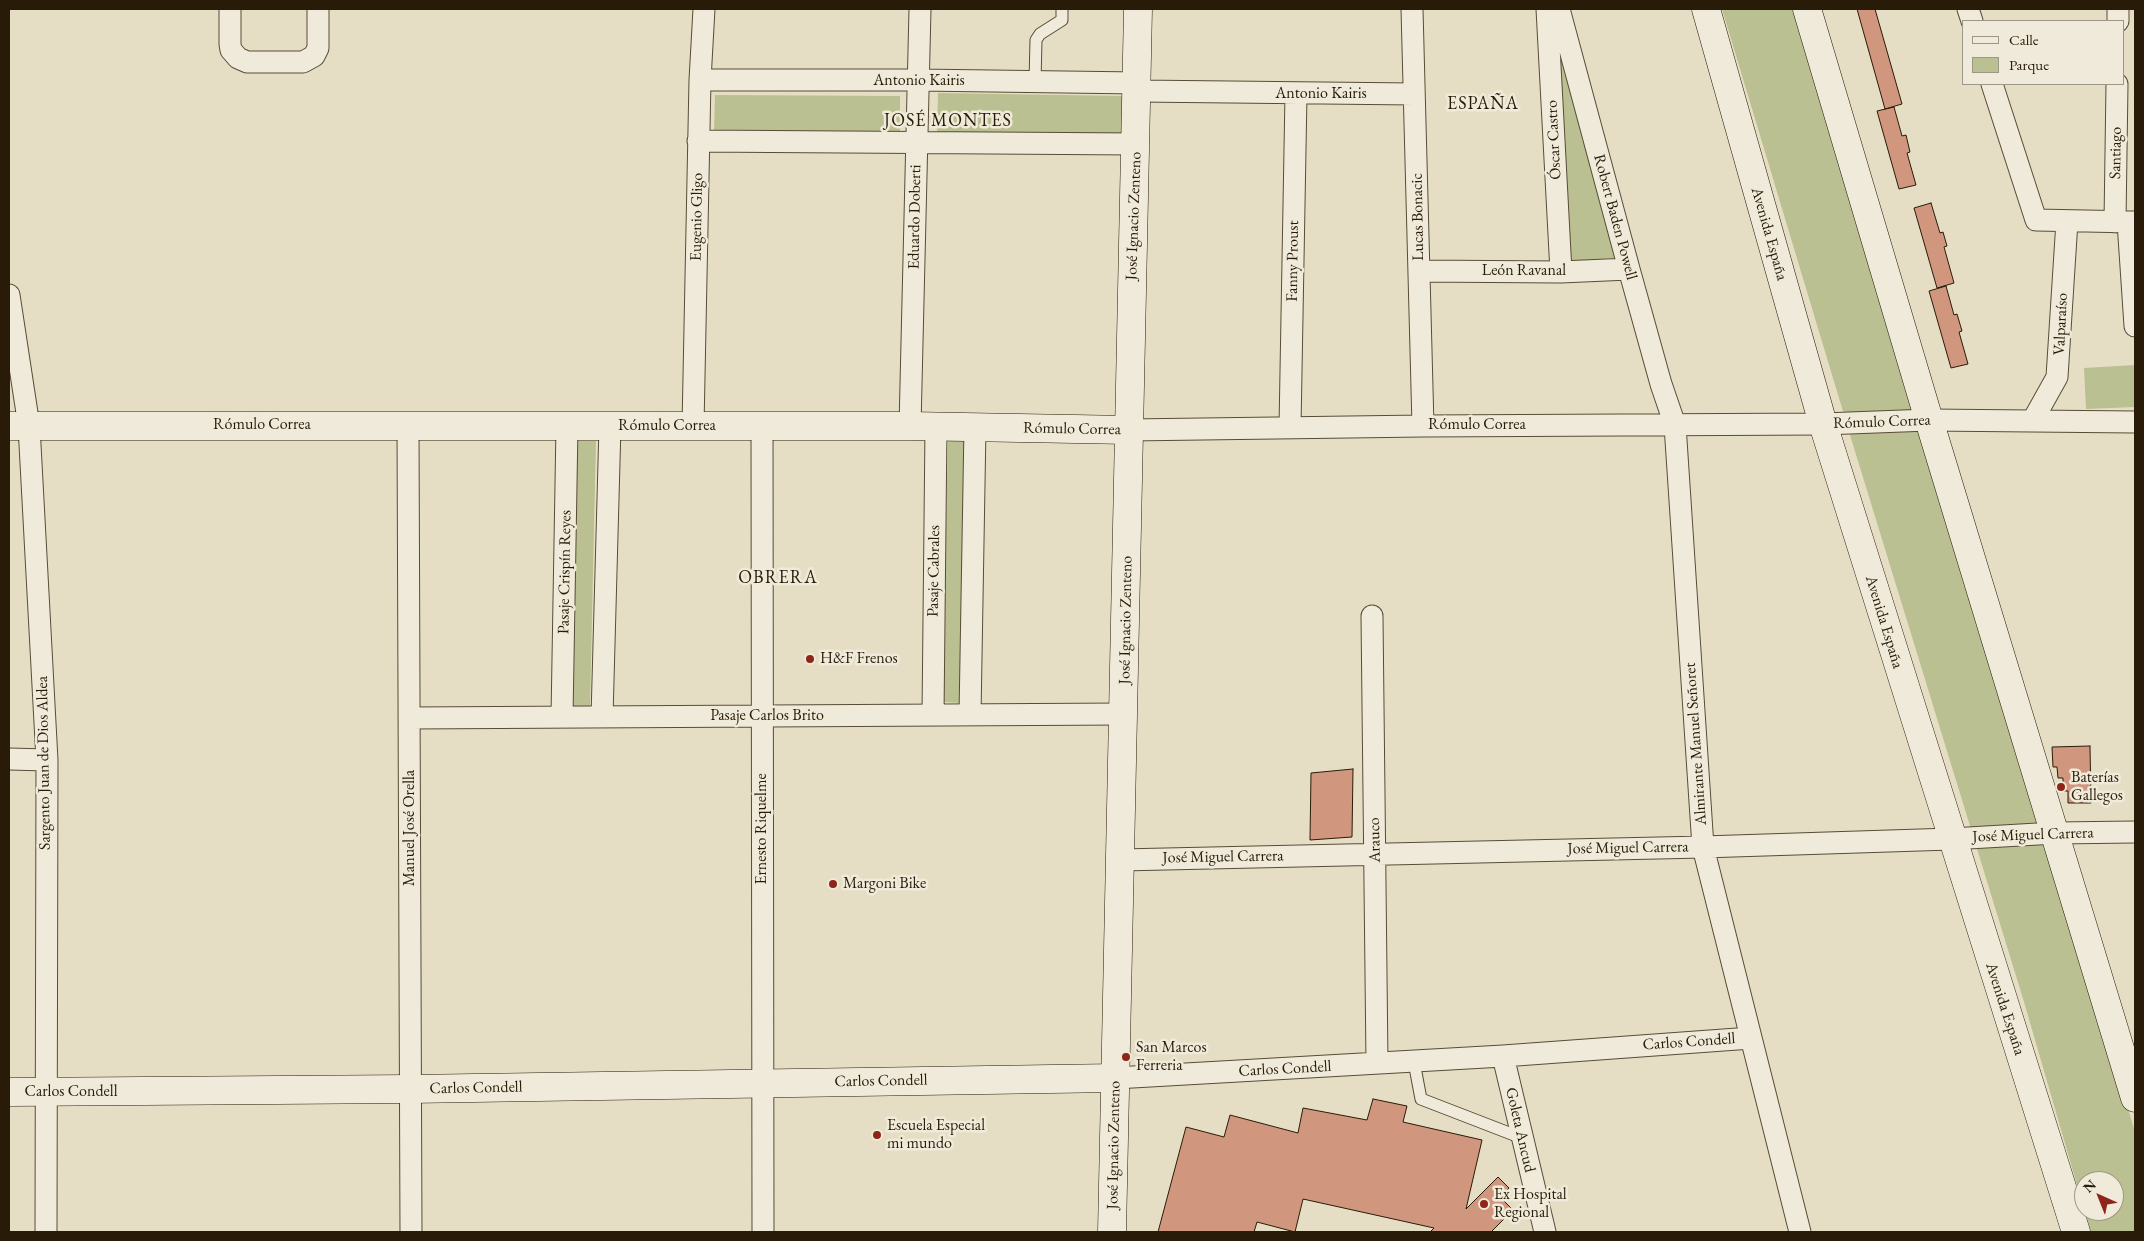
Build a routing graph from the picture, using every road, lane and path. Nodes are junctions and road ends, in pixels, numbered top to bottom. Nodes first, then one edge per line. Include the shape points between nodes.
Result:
1 (230, 9) edge
2 (318, 9) edge
3 (704, 9) edge
4 (920, 9) edge
5 (1062, 9) edge
6 (1138, 9) edge
7 (1412, 9) edge
8 (1547, 9) edge
9 (1559, 9) edge
10 (1706, 9) edge
11 (1807, 9) edge
12 (700, 80) junction
13 (918, 80) junction
14 (1035, 82) junction
15 (1992, 85) edge
16 (2117, 85) edge
17 (1138, 87) junction
18 (1296, 94) junction
19 (1414, 94) junction
20 (698, 141) junction
21 (917, 142) junction
22 (1136, 144) junction
23 (2067, 221) junction
24 (2126, 222) edge
25 (1629, 269) junction
26 (1419, 272) junction
27 (1561, 272) junction
28 (9, 295) edge
29 (2135, 326) edge
30 (1928, 420) junction
31 (2033, 420) junction
32 (2135, 422) edge
33 (1823, 424) junction
34 (408, 425) junction
35 (1675, 425) junction
36 (19, 426) edge
37 (567, 426) junction
38 (610, 426) junction
39 (693, 426) junction
40 (762, 426) junction
41 (923, 426) junction
42 (1423, 426) junction
43 (975, 427) junction
44 (1290, 428) junction
45 (1129, 430) junction
46 (1372, 616) dead end
47 (1124, 714) junction
48 (932, 715) junction
49 (970, 715) junction
50 (762, 716) junction
51 (602, 717) junction
52 (409, 718) junction
53 (562, 718) junction
54 (9, 759) edge
55 (47, 760) junction
56 (2135, 832) edge
57 (2055, 833) junction
58 (1951, 839) junction
59 (1703, 847) junction
60 (1375, 854) junction
61 (1121, 860) junction
62 (1751, 1038) junction
63 (1503, 1056) junction
64 (1414, 1062) junction
65 (1377, 1064) junction
66 (1115, 1078) junction
67 (763, 1082) junction
68 (410, 1089) junction
69 (9, 1092) edge
70 (46, 1093) junction
71 (2135, 1098) edge
72 (1522, 1138) junction
73 (46, 1232) edge
74 (411, 1232) edge
75 (763, 1232) edge
76 (1112, 1232) edge
77 (1544, 1232) edge
78 (1800, 1232) edge
79 (2076, 1232) edge

1 - 2 street via 230,44 234,55 247,62 303,62 314,56 318,48
3 - 12 street, Eugenio Gligo
4 - 13 street, Eduardo Doberti
5 - 14 lane via 1062,20 1036,40
6 - 17 street, José Ignacio Zenteno
7 - 19 street, Lucas Bonacic
8 - 27 street, Óscar Castro
9 - 25 street, Robert Baden Powell
10 - 33 street, Avenida España
11 - 30 street
12 - 13 street, Antonio Kairis
12 - 20 street, Eugenio Gligo
13 - 14 street, Antonio Kairis
13 - 21 street, Eduardo Doberti
14 - 17 street, Antonio Kairis
15 - 23 street via 2036,220
16 - 24 street, Santiago
17 - 18 street, Antonio Kairis
17 - 22 street, José Ignacio Zenteno
18 - 19 street, Antonio Kairis
18 - 44 street, Fanny Proust
19 - 26 street, Lucas Bonacic
20 - 21 street
20 - 39 street, Eugenio Gligo
21 - 22 street
21 - 41 street, Eduardo Doberti
22 - 45 street, José Ignacio Zenteno
23 - 24 street
23 - 31 street, Valparaíso via 2058,377
24 - 29 street, Santiago
25 - 27 street, León Ravanal
25 - 35 street, Robert Baden Powell
26 - 27 street, León Ravanal
26 - 42 street, Lucas Bonacic
28 - 36 street, Sargento Juan de Dios Aldea
30 - 31 street, Rómulo Correa
30 - 33 street, Rómulo Correa
30 - 57 street
31 - 32 street, Rómulo Correa
33 - 35 street, Rómulo Correa
33 - 58 street, Avenida España
34 - 36 street, Rómulo Correa
34 - 37 street, Rómulo Correa
34 - 52 street, Manuel José Orella
35 - 42 street, Rómulo Correa
35 - 59 street, Almirante Manuel Señoret
36 - 55 street, Sargento Juan de Dios Aldea
37 - 38 street, Rómulo Correa
37 - 53 street, Pasaje Crispín Reyes
38 - 39 street, Rómulo Correa
38 - 51 street
39 - 40 street, Rómulo Correa
40 - 41 street, Rómulo Correa
40 - 50 street, Ernesto Riquelme
41 - 43 street, Rómulo Correa
41 - 48 street, Pasaje Cabrales
42 - 44 street, Rómulo Correa
43 - 45 street, Rómulo Correa
43 - 49 street
44 - 45 street, Rómulo Correa
45 - 47 street, José Ignacio Zenteno
46 - 60 street, Arauco
47 - 49 street, Pasaje Carlos Brito
47 - 61 street, José Ignacio Zenteno
48 - 49 street, Pasaje Carlos Brito
48 - 50 street, Pasaje Carlos Brito
50 - 51 street, Pasaje Carlos Brito
50 - 67 street, Ernesto Riquelme
51 - 53 street, Pasaje Carlos Brito
52 - 53 street, Pasaje Carlos Brito
52 - 68 street, Manuel José Orella
54 - 55 street
55 - 70 street, Sargento Juan de Dios Aldea
56 - 57 street, José Miguel Carrera
57 - 58 street, José Miguel Carrera
57 - 71 street
58 - 59 street, José Miguel Carrera
58 - 79 street, Avenida España
59 - 60 street, José Miguel Carrera
59 - 62 street, Almirante Manuel Señoret
60 - 61 street, José Miguel Carrera
60 - 65 street, Arauco
61 - 66 street, José Ignacio Zenteno
62 - 63 street, Carlos Condell
62 - 78 street, Almirante Manuel Señoret
63 - 64 street, Carlos Condell
63 - 72 street, Goleta Ancud
64 - 65 street, Carlos Condell
64 - 72 lane via 1421,1099
65 - 66 street, Carlos Condell
66 - 67 street, Carlos Condell
66 - 76 street, José Ignacio Zenteno
67 - 68 street, Carlos Condell
67 - 75 street, Ernesto Riquelme
68 - 70 street, Carlos Condell
68 - 74 street, Manuel José Orella
69 - 70 street, Carlos Condell
70 - 73 street, Sargento Juan de Dios Aldea
72 - 77 street, Goleta Ancud

